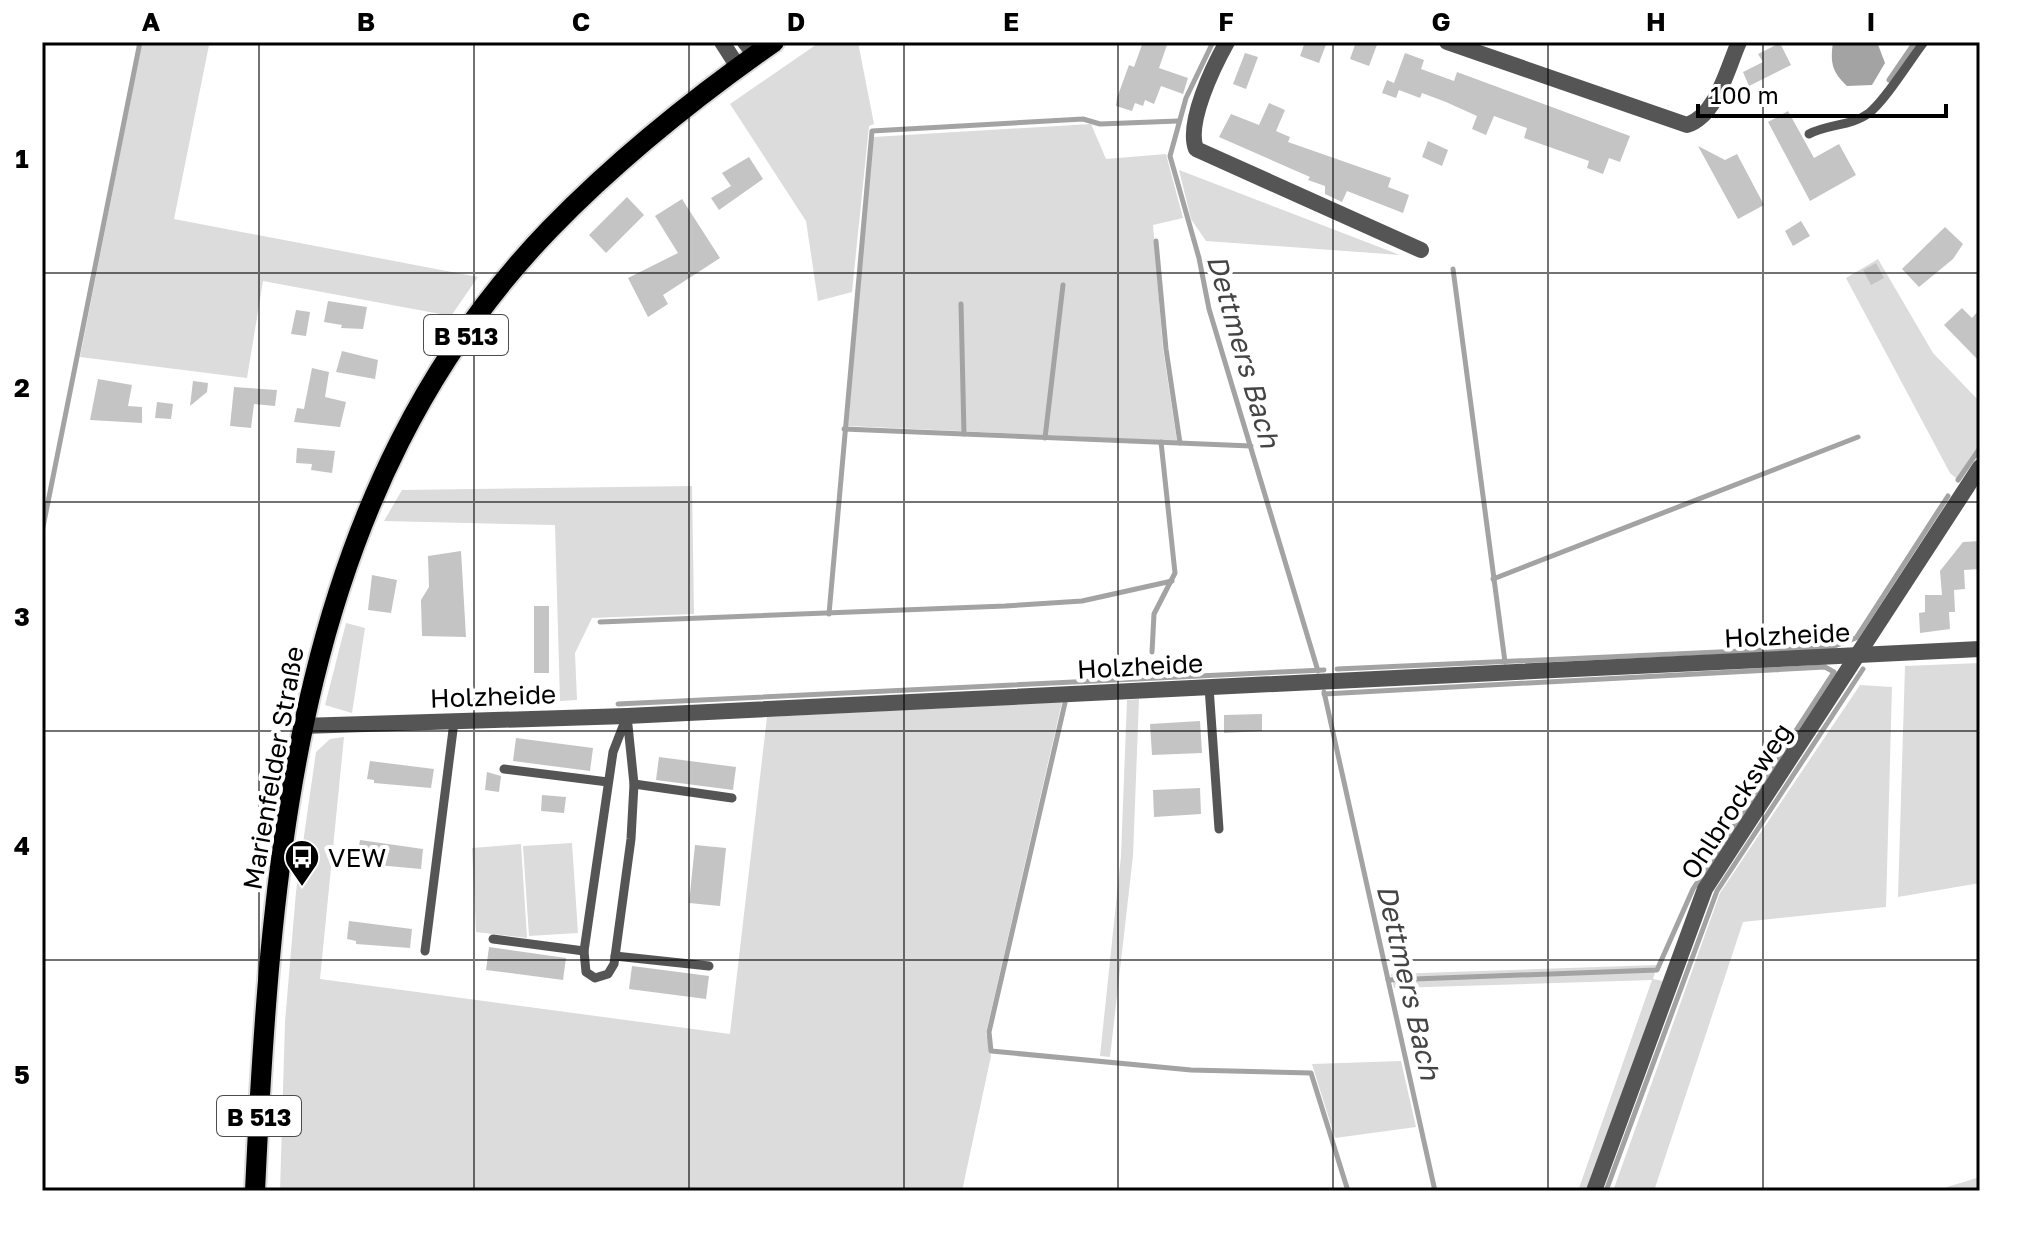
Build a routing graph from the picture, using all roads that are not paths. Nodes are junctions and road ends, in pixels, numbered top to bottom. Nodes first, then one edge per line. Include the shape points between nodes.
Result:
1 (722, 42) edge
2 (774, 42) edge
3 (1227, 42) edge
4 (1447, 42) edge
5 (1739, 42) edge
6 (1924, 42) edge
7 (746, 55) edge
8 (1809, 134) dead end
9 (1421, 250) dead end
10 (1980, 467) edge
11 (1963, 493) junction
12 (1980, 499) edge
13 (1980, 649) edge
14 (1858, 655) junction
15 (1209, 687) junction
16 (627, 716) junction
17 (454, 722) junction
18 (301, 726) junction
19 (504, 769) dead end
20 (608, 782) junction
21 (634, 784) junction
22 (732, 798) dead end
23 (1219, 829) dead end
24 (493, 939) dead end
25 (425, 951) dead end
26 (584, 951) junction
27 (615, 956) junction
28 (709, 966) dead end
29 (255, 1191) edge
30 (1594, 1191) edge

1 - 7 street
2 - 7 main road, Marienfelder Straße / B 513
3 - 9 street via 1203,95 1191,137 1196,149
4 - 5 street via 1687,125 1709,110
6 - 8 lane via 1869,113
7 - 18 main road, Marienfelder Straße / B 513 via 548,231 452,354 385,472 356,539 333,601
10 - 11 street, Ohlbrocksweg
11 - 12 street
11 - 14 street, Ohlbrocksweg
13 - 14 street, Holzheide
14 - 15 street, Holzheide
14 - 30 street, Ohlbrocksweg via 1705,889
15 - 16 street, Holzheide
15 - 23 lane
16 - 17 street, Holzheide
16 - 20 lane
16 - 21 lane
17 - 18 street, Holzheide
17 - 25 lane
18 - 29 main road, Marienfelder Straße / B 513 via 273,921
19 - 20 lane
20 - 26 lane
21 - 22 lane
21 - 27 lane
24 - 26 lane
26 - 27 lane via 586,972 595,978 608,974
27 - 28 lane

